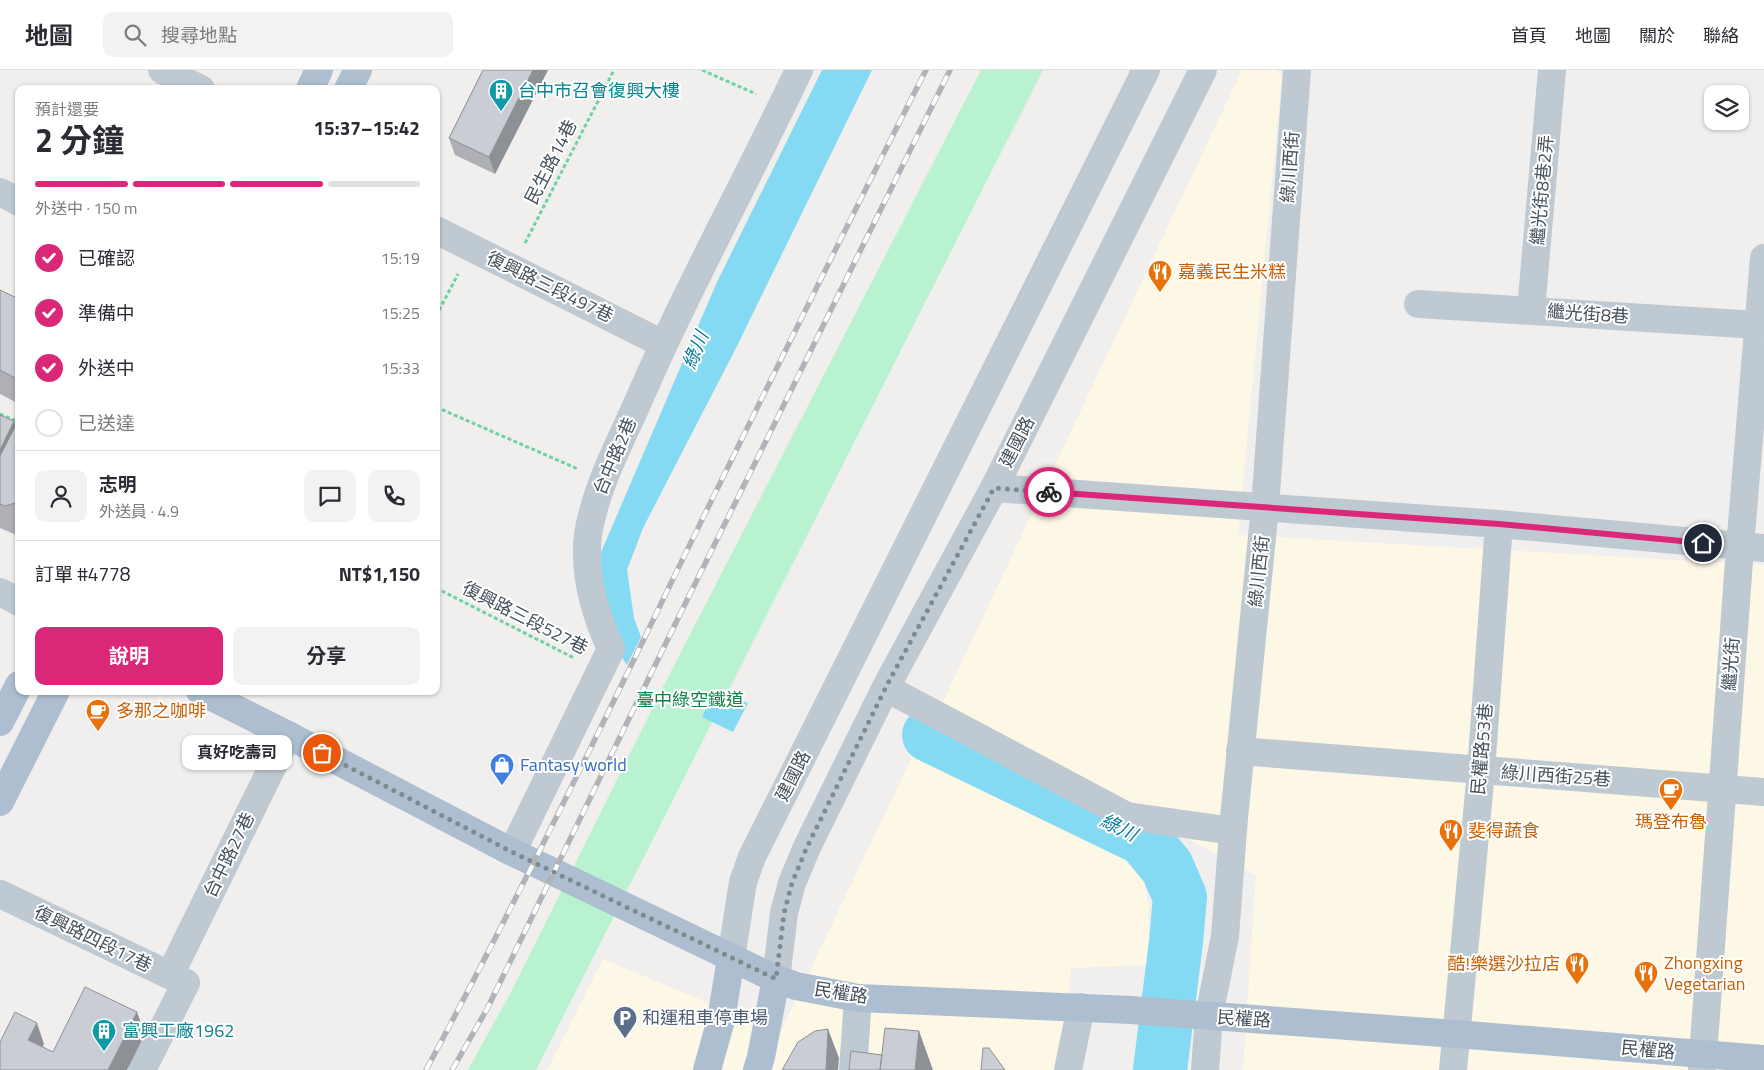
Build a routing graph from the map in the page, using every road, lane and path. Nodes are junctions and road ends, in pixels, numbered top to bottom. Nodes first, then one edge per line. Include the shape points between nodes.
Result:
1 (162, 70) edge
2 (319, 70) edge
3 (358, 70) edge
4 (614, 70) edge
5 (702, 70) edge
6 (798, 70) edge
7 (1146, 70) edge
8 (1203, 70) edge
9 (1297, 70) edge
10 (1552, 70) edge
11 (193, 85) edge
12 (312, 85) edge
13 (350, 85) edge
14 (782, 106) junction
15 (0, 192) edge
16 (15, 200) edge
17 (440, 232) edge
18 (471, 249) junction
19 (1764, 258) edge
20 (513, 267) junction
21 (1418, 304) dead end
22 (440, 308) edge
23 (1531, 310) junction
24 (1758, 325) junction
25 (663, 344) junction
26 (440, 409) edge
27 (0, 414) edge
28 (15, 420) edge
29 (604, 480) junction
30 (994, 488) junction
31 (1265, 507) junction
32 (1499, 524) junction
33 (1752, 548) edge
34 (440, 590) edge
35 (0, 592) edge
36 (15, 600) edge
37 (602, 672) junction
38 (886, 688) junction
39 (15, 693) edge
40 (54, 695) edge
41 (208, 695) edge
42 (0, 722) edge
43 (288, 735) junction
44 (1240, 751) junction
45 (1481, 770) junction
46 (1722, 789) junction
47 (1764, 792) edge
48 (0, 802) edge
49 (1233, 831) junction
50 (512, 852) junction
51 (0, 894) edge
52 (731, 958) junction
53 (178, 979) junction
54 (776, 979) junction
55 (858, 998) junction
56 (1081, 1007) junction
57 (1209, 1016) junction
58 (1456, 1034) junction
59 (1764, 1059) edge
60 (1702, 1062) edge
61 (142, 1070) edge
62 (707, 1070) edge
63 (756, 1070) edge
64 (853, 1070) edge
65 (1068, 1070) edge
66 (1205, 1070) edge
67 (1453, 1070) edge

1 - 11 street
2 - 12 main road
3 - 13 main road
4 - 20 path, 民生路14巷
5 - 14 path
6 - 14 street, 台中路2巷
7 - 52 street, 建國路 via 752,857 743,882
8 - 30 street, 建國路
9 - 31 street, 綠川西街
10 - 23 street, 繼光街8巷2弄
14 - 25 street, 台中路2巷
15 - 16 street
17 - 18 street, 復興路三段497巷
18 - 20 street, 復興路三段497巷
18 - 22 path
19 - 24 street, 繼光街
20 - 25 street, 復興路三段497巷
21 - 23 street, 繼光街8巷
23 - 24 street, 繼光街8巷
24 - 33 street, 繼光街
25 - 29 street, 台中路2巷
26 - 29 path
27 - 28 path
29 - 37 street, 台中路2巷 via 592,511 588,538 591,594 611,649
30 - 31 street
30 - 38 street, 建國路
31 - 32 street
31 - 44 street, 綠川西街
32 - 33 street
32 - 45 street, 民權路53巷
33 - 46 street, 繼光街
34 - 37 path, 復興路三段527巷
35 - 36 street
37 - 50 street, 台中路2巷
38 - 49 street via 1127,816
38 - 54 street, 建國路 via 792,883 784,913
39 - 42 main road
40 - 48 main road
41 - 43 main road, 民權路
43 - 50 main road, 民權路
43 - 53 street, 台中路27巷
44 - 45 street, 綠川西街25巷
44 - 49 street, 綠川西街
45 - 46 street, 綠川西街25巷
45 - 58 street, 民權路53巷
46 - 47 street, 綠川西街25巷
46 - 60 street, 繼光街
49 - 57 street, 綠川西街 via 1225,936
50 - 52 main road, 民權路
51 - 53 street, 復興路四段17巷
52 - 54 main road, 民權路
52 - 62 main road, 建國路 via 721,1020
53 - 61 street, 台中路27巷
54 - 55 main road, 民權路
54 - 63 main road, 建國路
55 - 56 main road, 民權路
55 - 64 street
56 - 57 main road, 民權路
56 - 65 street
57 - 58 main road, 民權路
57 - 66 street, 綠川西街
58 - 60 main road, 民權路
58 - 67 street, 民權路53巷
59 - 60 main road, 民權路

